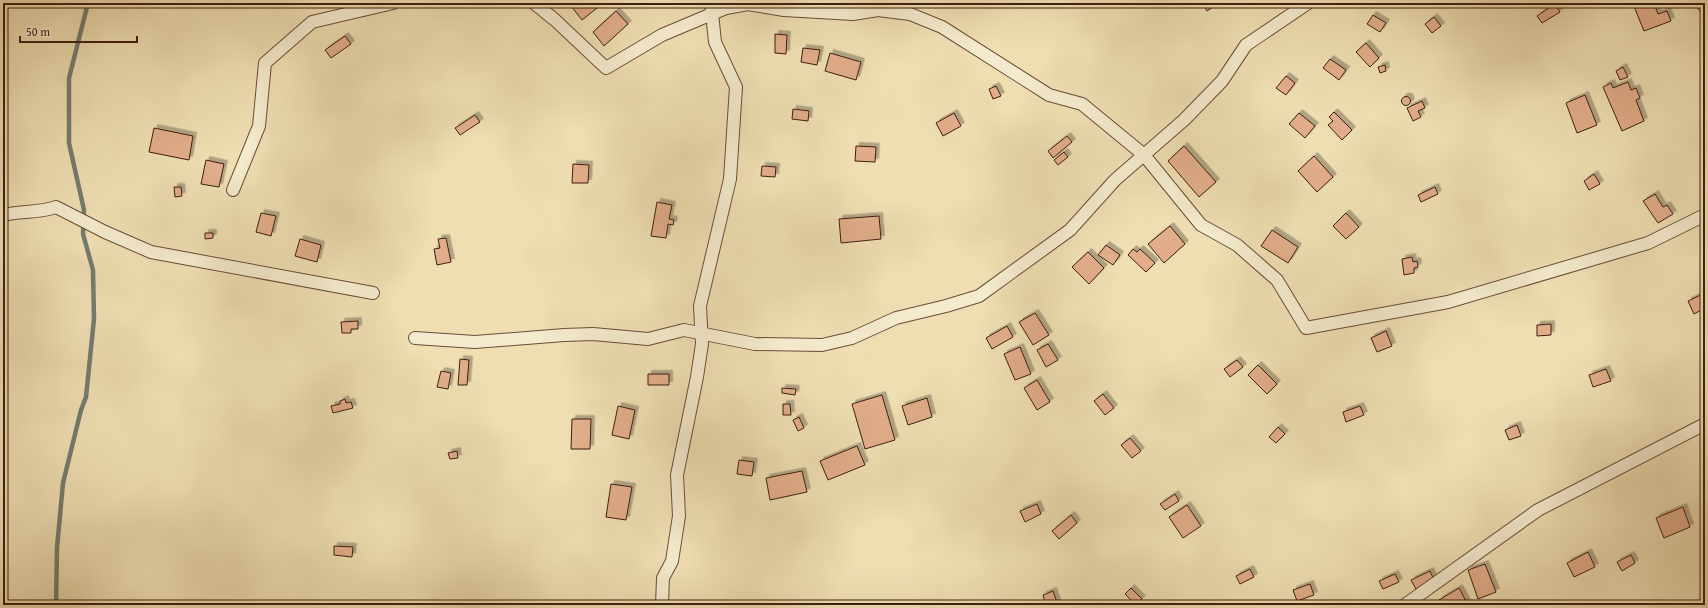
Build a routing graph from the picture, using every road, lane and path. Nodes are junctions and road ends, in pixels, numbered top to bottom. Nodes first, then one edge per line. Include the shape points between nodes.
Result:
1 (393, 3) edge
2 (534, 3) edge
3 (1308, 3) edge
4 (1702, 3) edge
5 (1705, 7) edge
6 (712, 8) edge
7 (1144, 155) junction
8 (233, 190) dead end
9 (3, 215) edge
10 (1705, 215) edge
11 (373, 294) dead end
12 (701, 334) junction
13 (415, 338) dead end
14 (1705, 424) edge
15 (662, 605) edge
16 (1405, 605) edge

1 - 8 street via 312,22 265,63 259,126
2 - 6 street via 606,68
3 - 7 street via 1246,45 1222,81 1184,120
4 - 5 street
6 - 7 street via 748,4 784,10 853,14 878,10 910,14 942,27 1049,95 1082,104
6 - 12 street via 715,42 736,87 730,179 700,306
7 - 10 street via 1201,225 1238,245 1277,280 1306,328 1448,302 1648,243
7 - 12 street via 1115,180 1070,230 979,296 896,318 852,338 822,344 755,344
9 - 11 street via 21,211 46,211 56,207 151,252
12 - 13 street via 684,330 648,340 586,334 475,342
12 - 15 street via 697,377 677,475 679,516 672,561 663,578
14 - 16 street via 1538,510

